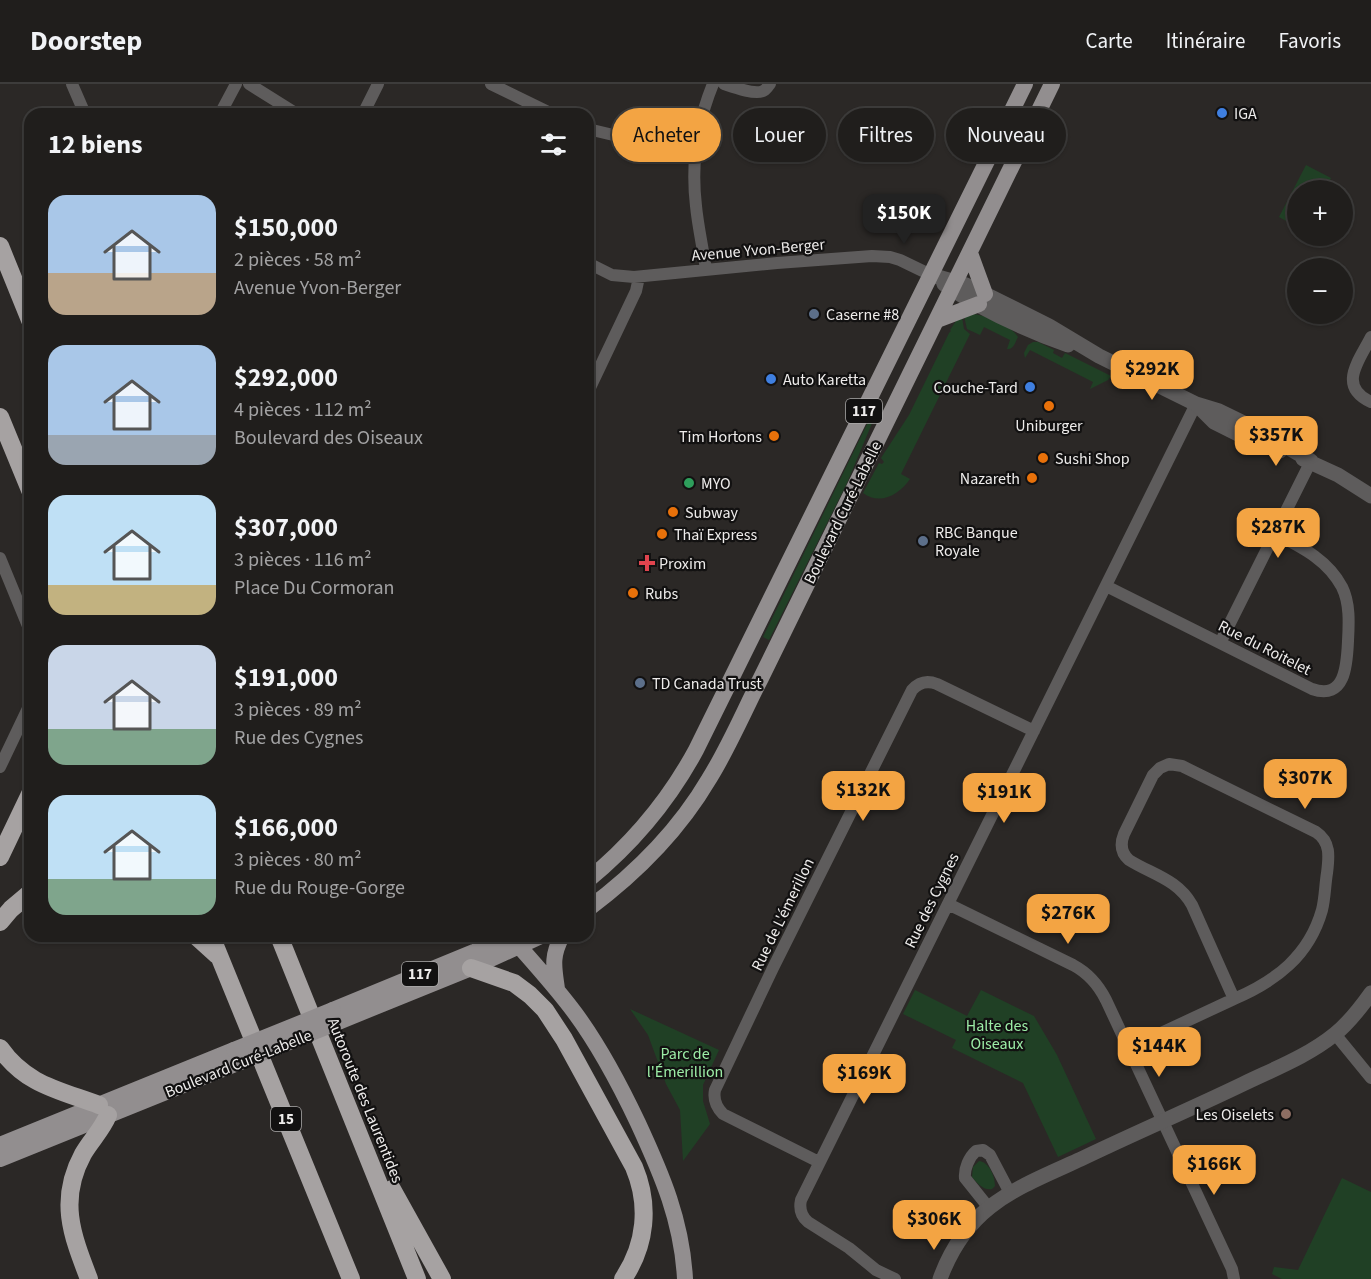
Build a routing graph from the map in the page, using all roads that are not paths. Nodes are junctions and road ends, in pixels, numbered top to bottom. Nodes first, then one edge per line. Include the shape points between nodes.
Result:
1 (72, 84) edge
2 (236, 84) edge
3 (249, 84) edge
4 (378, 84) edge
5 (491, 84) edge
6 (713, 84) edge
7 (724, 84) edge
8 (770, 84) edge
9 (1025, 84) edge
10 (1052, 84) edge
11 (508, 88) edge
12 (82, 108) edge
13 (223, 108) edge
14 (287, 108) edge
15 (366, 108) edge
16 (542, 108) edge
17 (705, 108) edge
18 (594, 130) edge
19 (612, 135) edge
20 (695, 162) edge
21 (0, 246) edge
22 (970, 253) junction
23 (594, 266) edge
24 (706, 270) junction
25 (931, 275) junction
26 (639, 277) junction
27 (953, 285) junction
28 (982, 299) junction
29 (24, 305) edge
30 (937, 320) junction
31 (1371, 337) edge
32 (594, 379) edge
33 (1371, 402) edge
34 (1196, 404) junction
35 (0, 417) edge
36 (1311, 461) junction
37 (24, 475) edge
38 (1371, 496) edge
39 (1274, 533) junction
40 (0, 558) edge
41 (1106, 586) junction
42 (24, 616) edge
43 (1220, 643) junction
44 (24, 716) edge
45 (1034, 731) junction
46 (0, 766) edge
47 (24, 807) edge
48 (0, 857) edge
49 (594, 874) edge
50 (24, 898) edge
51 (948, 903) junction
52 (594, 904) edge
53 (0, 922) edge
54 (203, 942) edge
55 (213, 942) edge
56 (281, 942) edge
57 (493, 942) edge
58 (513, 942) edge
59 (516, 942) edge
60 (558, 942) edge
61 (220, 958) junction
62 (471, 968) junction
63 (557, 989) junction
64 (1371, 993) edge
65 (1234, 999) junction
66 (335, 1016) junction
67 (1335, 1034) junction
68 (0, 1048) edge
69 (1129, 1048) junction
70 (1371, 1078) edge
71 (104, 1110) junction
72 (352, 1118) junction
73 (1162, 1121) junction
74 (0, 1145) edge
75 (0, 1159) edge
76 (819, 1162) junction
77 (1010, 1193) junction
78 (988, 1208) junction
79 (89, 1279) edge
80 (351, 1279) edge
81 (417, 1279) edge
82 (442, 1279) edge
83 (623, 1279) edge
84 (685, 1279) edge
85 (895, 1279) edge
86 (940, 1279) edge
87 (1234, 1279) edge

1 - 12 street
2 - 13 street
3 - 14 street
4 - 15 street
5 - 11 street
6 - 17 street
7 - 8 street via 759,92
9 - 25 main road, Boulevard Curé-Labelle / 117
10 - 22 main road, Boulevard Curé-Labelle / 117
11 - 16 street
18 - 19 street
20 - 24 street via 695,199
21 - 29 highway
22 - 27 main road, Boulevard Curé-Labelle / 117
22 - 28 main road
23 - 26 street, Avenue Yvon-Berger via 617,276
24 - 25 street, Avenue Yvon-Berger via 872,255 900,260
24 - 26 street, Avenue Yvon-Berger
25 - 27 street
25 - 49 main road, Boulevard Curé-Labelle / 117 via 690,762 648,821
26 - 32 street
27 - 28 street via 966,285
27 - 30 main road, Boulevard Curé-Labelle / 117
28 - 30 main road
28 - 34 street via 1044,337 1088,351
30 - 52 main road, Boulevard Curé-Labelle / 117 via 708,781 650,855
31 - 33 street via 1354,369 1352,382 1358,394
34 - 36 street via 1258,430
34 - 41 street, Rue des Cygnes
35 - 37 highway
36 - 38 street
36 - 39 street
39 - 43 street
39 - 43 street, Rue du Roitelet via 1316,556 1342,587 1349,618 1343,677 1334,688 1316,690
40 - 42 street
41 - 43 street, Rue du Roitelet
41 - 45 street, Rue des Cygnes
44 - 46 street
45 - 51 street, Rue des Cygnes
45 - 76 street, Rue de L'émerillon via 927,682 912,690 884,745 714,1094 716,1105 727,1116
47 - 48 highway
50 - 53 highway
51 - 69 street via 1085,972 1103,993
51 - 76 street, Rue des Cygnes
54 - 61 highway
55 - 61 highway, 15
56 - 72 highway, Autoroute des Laurentides
57 - 66 main road, Boulevard Curé-Labelle / 117
58 - 62 main road, Boulevard Curé-Labelle / 117
59 - 63 main road
60 - 63 main road via 554,953
61 - 80 highway, 15
62 - 66 main road, Boulevard Curé-Labelle / 117
62 - 83 highway via 514,983 545,1010 634,1167 641,1187 644,1220 641,1242
63 - 84 main road via 603,1054 653,1156 676,1217
64 - 67 street
65 - 65 street via 1285,970 1309,939 1324,900 1328,848 1316,832 1182,766 1166,765 1155,772 1127,829 1123,852 1132,862 1184,893
65 - 69 street
66 - 71 main road, Boulevard Curé-Labelle / 117, bridge
67 - 70 street
67 - 73 street via 1281,1066
68 - 71 highway via 34,1080
69 - 73 street
71 - 74 main road, Boulevard Curé-Labelle / 117
71 - 75 main road, Boulevard Curé-Labelle / 117
71 - 79 highway via 101,1130 81,1159 70,1192 72,1233
72 - 81 highway, Autoroute des Laurentides
72 - 82 highway
73 - 77 street
73 - 87 street
76 - 85 street, Rue des Cygnes via 801,1200 803,1217
77 - 78 street
77 - 78 street via 990,1155 976,1151 970,1157 965,1178
78 - 86 street via 963,1234

